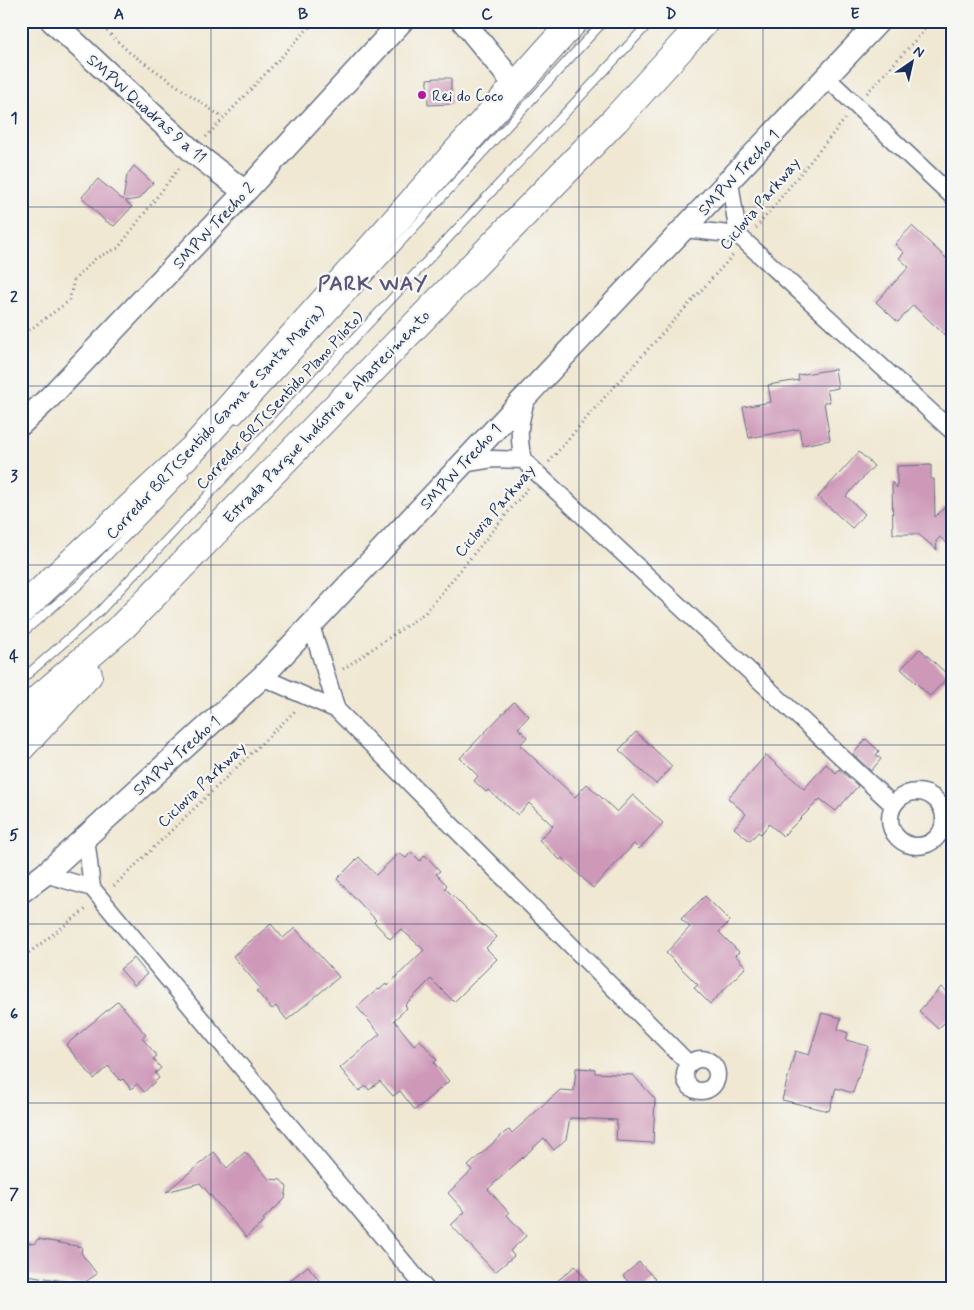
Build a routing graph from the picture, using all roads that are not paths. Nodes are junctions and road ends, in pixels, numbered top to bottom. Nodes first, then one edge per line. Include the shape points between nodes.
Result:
1 (52, 21) edge
2 (463, 21) edge
3 (574, 21) edge
4 (604, 21) edge
5 (651, 21) edge
6 (704, 21) edge
7 (880, 21) edge
8 (401, 22) edge
9 (827, 78) junction
10 (516, 86) junction
11 (730, 182) junction
12 (245, 192) junction
13 (953, 197) edge
14 (685, 229) junction
15 (741, 238) junction
16 (528, 394) junction
17 (21, 424) edge
18 (232, 425) dead end
19 (953, 432) edge
20 (522, 460) junction
21 (462, 464) junction
22 (191, 468) dead end
23 (21, 610) edge
24 (311, 625) junction
25 (123, 626) junction
26 (21, 634) edge
27 (262, 677) junction
28 (21, 680) edge
29 (337, 710) junction
30 (21, 714) edge
31 (21, 747) edge
32 (893, 805) dead end
33 (86, 837) junction
34 (45, 874) junction
35 (21, 892) edge
36 (97, 893) junction
37 (689, 1064) dead end
38 (426, 1289) edge

1 - 12 street, SMPW Quadras 9 a 11 via 192,151
2 - 10 street
3 - 10 highway
4 - 18 lane, Corredor BRT(Sentido Gama e Santa Maria)
5 - 28 lane, Corredor BRT(Sentido Plano Piloto) via 100,611
6 - 25 highway, Estrada Parque Indústria e Abastecimento via 615,120
7 - 9 street, SMPW Trecho 1
8 - 12 street, SMPW Trecho 2
9 - 11 street, SMPW Trecho 1
9 - 13 street
10 - 23 highway via 194,448
11 - 14 street, SMPW Trecho 1
11 - 15 street
12 - 17 street, SMPW Trecho 2
14 - 15 street
14 - 16 street, SMPW Trecho 1
15 - 19 street
16 - 20 street via 518,438
16 - 21 street, SMPW Trecho 1
20 - 21 street via 493,459
20 - 32 street
21 - 24 street, SMPW Trecho 1
22 - 26 lane, Corredor BRT(Sentido Gama e Santa Maria) via 81,584
24 - 27 street, SMPW Trecho 1
24 - 29 street
25 - 30 highway, Estrada Parque Indústria e Abastecimento
25 - 31 highway via 83,682
27 - 29 street
27 - 33 street, SMPW Trecho 1
29 - 37 street
33 - 34 street, SMPW Trecho 1
33 - 36 street
34 - 35 street, SMPW Trecho 1
34 - 36 street
36 - 38 street

